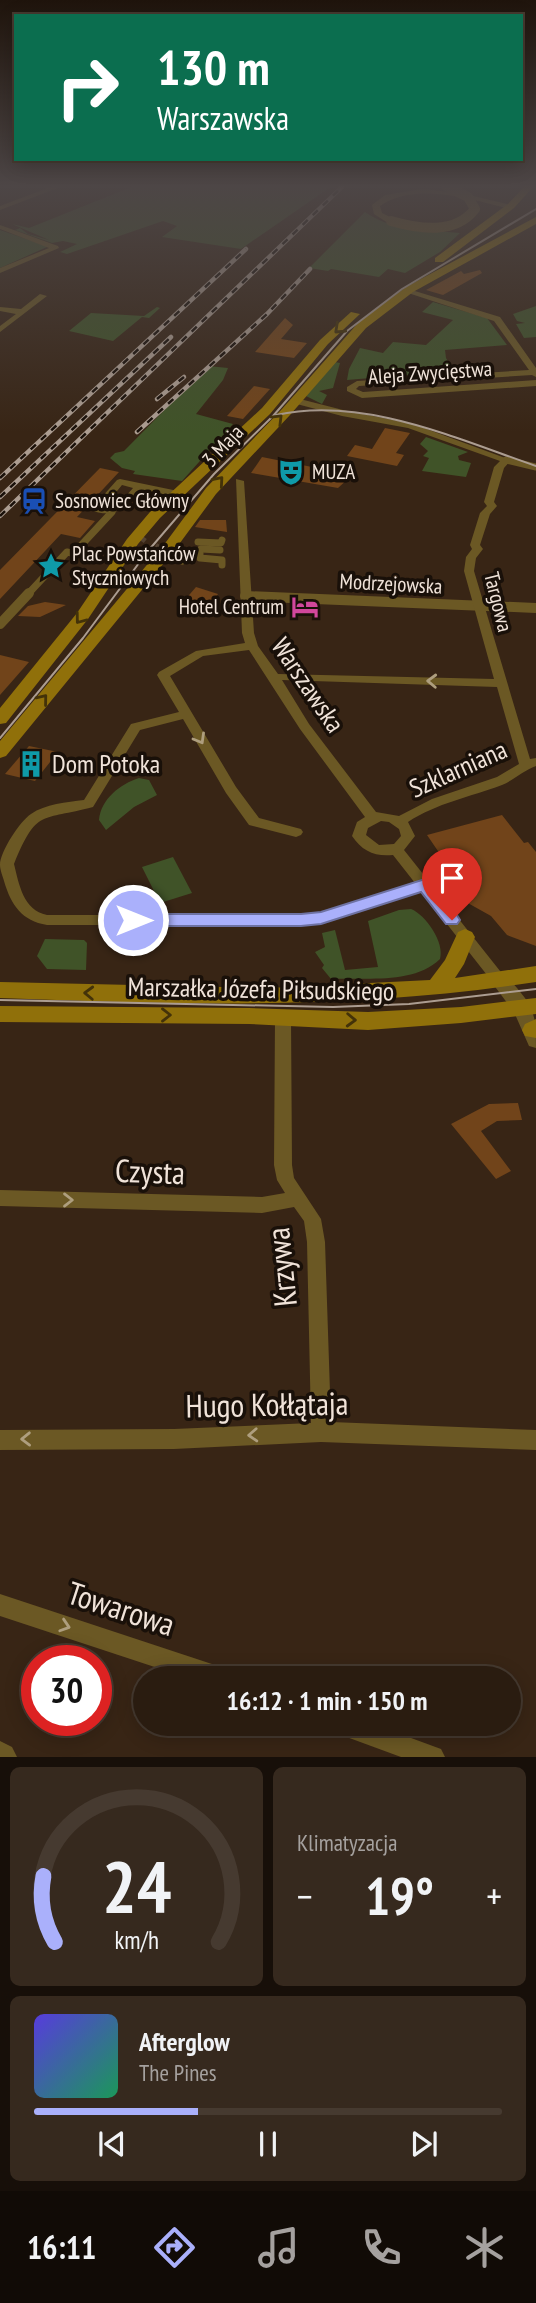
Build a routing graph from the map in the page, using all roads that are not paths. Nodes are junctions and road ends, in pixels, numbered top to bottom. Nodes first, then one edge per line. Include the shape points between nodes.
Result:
1 (426, 268) edge
2 (450, 268) edge
3 (408, 290) junction
4 (43, 296) dead end
5 (0, 309) edge
6 (22, 312) junction
7 (0, 330) edge
8 (536, 373) edge
9 (536, 383) edge
10 (296, 401) junction
11 (506, 460) junction
12 (536, 467) edge
13 (239, 481) dead end
14 (140, 486) junction
15 (178, 494) junction
16 (112, 512) junction
17 (201, 544) junction
18 (73, 554) junction
19 (100, 559) dead end
20 (182, 561) dead end
21 (245, 597) junction
22 (478, 605) junction
23 (536, 608) edge
24 (0, 624) edge
25 (252, 646) junction
26 (275, 678) junction
27 (500, 683) junction
28 (186, 714) junction
29 (0, 719) edge
30 (0, 752) edge
31 (530, 763) edge
32 (373, 818) junction
33 (400, 821) junction
34 (296, 832) dead end
35 (396, 849) junction
36 (425, 885) junction
37 (465, 937) junction
38 (536, 974) edge
39 (499, 980) junction
40 (436, 988) junction
41 (0, 990) edge
42 (529, 1007) edge
43 (0, 1014) edge
44 (283, 1018) junction
45 (535, 1033) edge
46 (0, 1198) edge
47 (298, 1198) junction
48 (321, 1433) junction
49 (0, 1440) edge
50 (536, 1440) edge
51 (0, 1605) edge
52 (185, 1666) edge
53 (374, 1736) edge
54 (433, 1757) edge

1 -> 15 main road, 3 Maja via 343,324 266,411
2 - 3 main road, 3 Maja
3 - 8 street via 492,316
3 - 10 main road, 3 Maja via 357,329
4 - 6 street
5 - 6 street
6 - 7 street
8 - 9 street, Aleja Zwycięstwa via 357,384 349,389 362,395
10 - 11 street via 410,426
30 -> 10 main road, 3 Maja via 213,488
11 - 12 street
11 - 22 street, Targowa via 499,467 491,510 485,513 475,545 478,549 469,565
13 - 21 street, Warszawska
14 - 15 street
14 - 16 street
14 - 16 street via 120,482 97,507
15 -> 29 main road, 3 Maja via 132,542 83,616
16 - 18 street
17 - 17 street via 200,558 221,553
17 - 20 street
18 - 19 street
18 - 24 street via 67,552
21 - 22 street, Modrzejowska
21 - 25 street, Warszawska
22 - 23 street, Modrzejowska
22 - 27 street, Targowa
25 - 26 street, Warszawska
25 - 28 street via 200,653 163,675
27 -> 26 street
26 - 32 street, Warszawska via 304,726
27 - 31 street, Targowa
28 -> 34 street via 254,822
28 - 36 street via 135,727 88,804 46,809 22,829 7,864 21,907 32,917 301,920 321,918
31 - 33 street, Szklarniana via 505,779 426,806
32 - 33 street
32 - 35 street via 359,830 363,842 377,850
33 - 35 street via 408,836
35 - 36 street
36 - 37 street
37 - 39 street
37 - 40 main road via 454,964
38 - 39 main road, Marszałka Józefa Piłsudskiego
39 - 40 main road, Marszałka Józefa Piłsudskiego
39 - 42 street
40 -> 41 main road, Marszałka Józefa Piłsudskiego via 309,997
44 -> 42 main road, Marszałka Józefa Piłsudskiego via 368,1021
42 - 45 street
43 -> 44 main road, Marszałka Józefa Piłsudskiego
44 - 47 street, Krzywa via 283,1164 286,1180
46 -> 47 street, Czysta via 262,1205
47 - 48 street, Krzywa via 312,1219 316,1242
48 -> 49 street, Hugo Kołłątaja
48 - 50 street, Hugo Kołłątaja
51 -> 52 street, Towarowa
53 - 54 street

